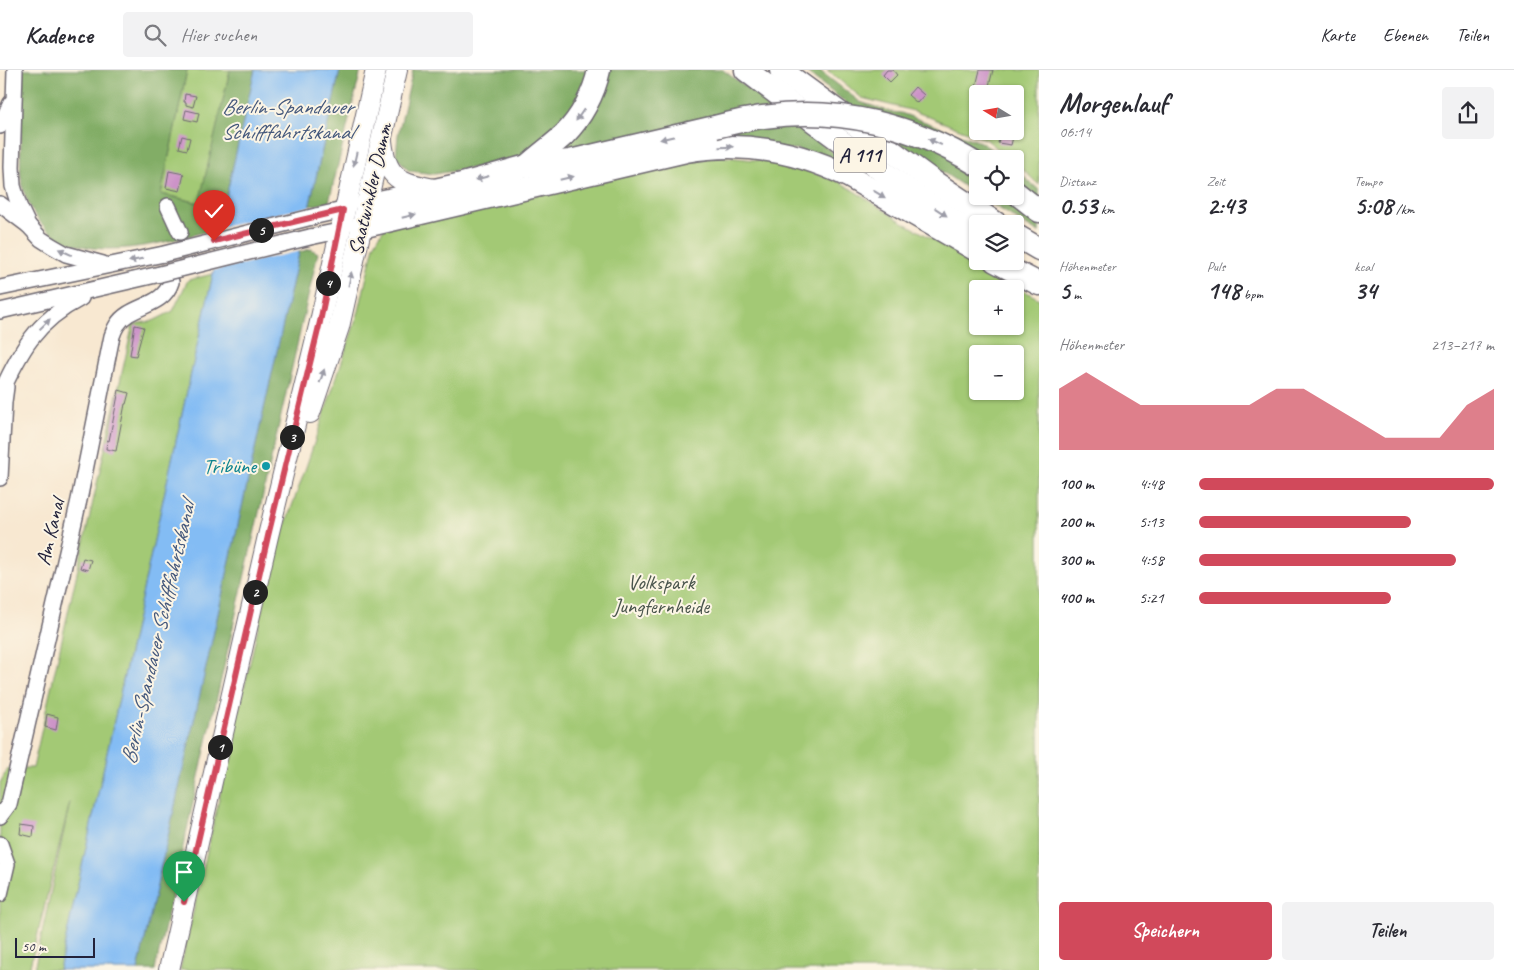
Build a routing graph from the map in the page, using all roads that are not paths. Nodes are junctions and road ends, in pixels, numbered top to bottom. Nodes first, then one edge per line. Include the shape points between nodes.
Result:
1 (15, 70) edge
2 (376, 70) edge
3 (397, 70) edge
4 (599, 70) edge
5 (746, 70) edge
6 (781, 70) edge
7 (14, 94) junction
8 (0, 126) edge
9 (382, 136) junction
10 (969, 160) edge
11 (528, 166) junction
12 (435, 189) junction
13 (1024, 199) edge
14 (0, 204) edge
15 (366, 205) junction
16 (168, 206) dead end
17 (343, 210) junction
18 (1039, 211) edge
19 (984, 215) edge
20 (28, 224) junction
21 (361, 227) junction
22 (339, 231) junction
23 (969, 231) edge
24 (180, 232) tunnel mouth
25 (1024, 240) edge
26 (969, 246) edge
27 (1039, 249) edge
28 (109, 266) junction
29 (1024, 267) edge
30 (1013, 270) edge
31 (1039, 276) edge
32 (165, 278) junction
33 (1039, 284) edge
34 (112, 285) junction
35 (0, 288) edge
36 (0, 311) edge
37 (320, 322) junction
38 (339, 327) junction
39 (15, 362) junction
40 (0, 395) edge
41 (0, 478) edge
42 (268, 536) junction
43 (0, 816) edge
44 (0, 844) edge
45 (0, 894) edge
46 (169, 970) edge

1 - 7 street
2 -> 17 main road, Saatwinkler Damm
3 - 9 main road, Saatwinkler Damm
4 -> 11 highway via 579,118
5 -> 23 highway, A 111 via 920,199
6 - 19 highway, A 111
7 - 8 street
7 - 20 street via 13,186
9 - 12 main road via 384,157 391,172 408,184
9 - 15 main road, Saatwinkler Damm
10 -> 11 highway, bridge via 929,139 866,119 792,114 714,127 570,161
11 -> 12 highway
12 - 15 highway
13 - 18 highway
14 - 20 street
15 - 17 main road
15 - 21 main road, Saatwinkler Damm
16 - 24 street
17 - 22 main road, Saatwinkler Damm
17 -> 28 street, bridge
28 -> 20 street via 66,254 41,239
21 - 22 main road
21 -> 26 highway via 700,148 737,147 800,156 829,167
38 -> 21 main road, Saatwinkler Damm
22 - 32 street, bridge
22 - 37 main road, Saatwinkler Damm
25 - 27 highway
28 - 34 street
28 - 35 street
29 - 31 highway
30 - 33 highway
32 - 34 street
32 - 43 street, Am Kanal via 168,291 155,302 133,311 117,324 112,336 79,500 9,804
34 - 36 street
39 -> 34 street via 45,322 65,306
37 - 38 main road
37 - 42 main road, Saatwinkler Damm
42 -> 38 main road, Saatwinkler Damm
39 - 40 street
39 - 41 street via 4,402
42 - 46 main road, Saatwinkler Damm
44 - 45 street via 6,864

